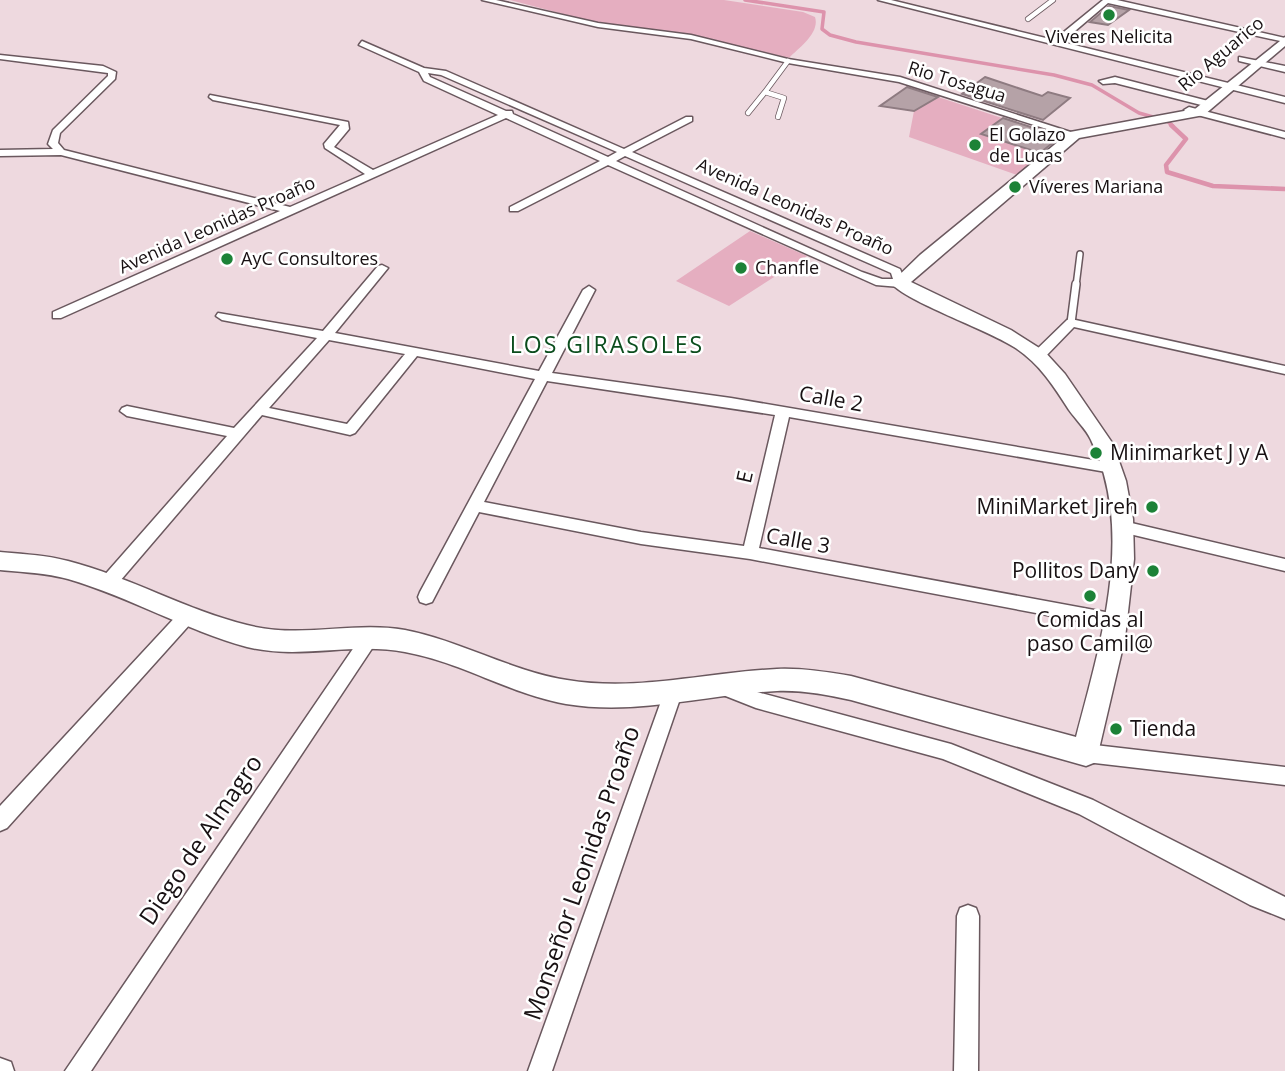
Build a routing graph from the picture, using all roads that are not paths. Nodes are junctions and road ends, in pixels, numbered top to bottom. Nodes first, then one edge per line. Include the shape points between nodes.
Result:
1 (486, 0) edge
2 (882, 0) edge
3 (928, 0) edge
4 (1053, 0) edge
5 (1107, 0) edge
6 (916, 8) junction
7 (1028, 19) dead end
8 (1285, 23) edge
9 (1269, 36) junction
10 (1285, 40) edge
11 (362, 43) dead end
12 (1055, 44) junction
13 (0, 57) edge
14 (1242, 59) junction
15 (788, 61) junction
16 (1258, 63) junction
17 (1285, 69) edge
18 (422, 70) junction
19 (1103, 81) dead end
20 (1216, 82) junction
21 (1231, 86) junction
22 (765, 92) junction
23 (213, 97) dead end
24 (1285, 100) edge
25 (524, 107) junction
26 (1191, 109) junction
27 (748, 113) dead end
28 (505, 115) junction
29 (778, 117) dead end
30 (689, 119) dead end
31 (1075, 135) junction
32 (1285, 135) edge
33 (627, 151) junction
34 (61, 152) junction
35 (0, 153) edge
36 (608, 160) junction
37 (373, 174) junction
38 (514, 209) dead end
39 (292, 211) junction
40 (1080, 254) dead end
41 (382, 268) dead end
42 (900, 283) junction
43 (589, 290) dead end
44 (57, 315) dead end
45 (222, 316) dead end
46 (1071, 324) junction
47 (326, 336) junction
48 (414, 351) junction
49 (1038, 356) junction
50 (1285, 370) edge
51 (543, 376) junction
52 (259, 410) junction
53 (127, 411) dead end
54 (783, 412) junction
55 (238, 434) junction
56 (1112, 468) junction
57 (473, 505) junction
58 (1123, 527) junction
59 (750, 553) junction
60 (0, 561) edge
61 (1285, 565) edge
62 (108, 583) junction
63 (426, 597) dead end
64 (186, 617) junction
65 (1116, 621) junction
66 (369, 639) junction
67 (724, 687) junction
68 (673, 693) junction
69 (1086, 753) junction
70 (1285, 776) edge
71 (0, 821) edge
72 (1285, 908) edge
73 (968, 916) dead end
74 (77, 1071) edge
75 (540, 1071) edge
76 (966, 1071) edge

1 - 15 street, Rio Tosagua via 598,25 691,37
2 - 6 street
3 - 6 street
4 - 7 lane
5 - 9 street
5 - 12 street
6 - 12 street
8 - 9 main road, Rio Aguarico
9 - 10 street
9 - 14 main road, Rio Aguarico
10 - 16 main road, Rio Aguarico
11 - 18 street
12 - 20 street
13 - 34 street via 111,72 56,132 53,144
14 - 16 street
14 - 20 main road, Rio Aguarico
15 - 22 lane
15 - 31 street, Rio Tosagua via 900,80
16 - 17 street
16 - 21 main road, Rio Aguarico
18 - 25 street via 443,73
18 - 28 street via 426,79
19 - 26 street via 1115,80
20 - 21 street
20 - 26 main road, Rio Aguarico
21 - 24 street
21 - 26 main road, Rio Aguarico
22 - 27 lane
22 - 29 lane via 784,98
23 - 37 street via 345,124 330,148
25 - 28 street, Avenida Leonidas Proaño
25 - 33 street, Avenida Leonidas Proaño
26 - 31 main road
26 - 32 street
28 - 36 street, Avenida Leonidas Proaño
28 - 37 street, Avenida Leonidas Proaño
30 - 33 street
31 - 42 main road
33 - 36 street
33 - 42 street, Avenida Leonidas Proaño via 895,271
34 - 35 street
34 - 39 street
36 - 38 street
36 - 42 street, Avenida Leonidas Proaño via 880,283
37 - 39 street, Avenida Leonidas Proaño
39 - 44 street, Avenida Leonidas Proaño
40 - 46 lane
41 - 47 street
42 - 49 main road
43 - 51 street
45 - 47 street, Calle 2
46 - 49 street
46 - 50 street
47 - 48 street, Calle 2
47 - 52 street
48 - 51 street, Calle 2
48 - 52 street via 350,430
49 - 56 main road via 1095,430
51 - 54 street, Calle 2
51 - 57 street
52 - 55 street
53 - 55 street
54 - 56 street, Calle 2
54 - 59 street, E
55 - 62 street
56 - 58 main road
57 - 59 street, Calle 3 via 641,538
57 - 63 street
58 - 61 street
58 - 65 main road
59 - 65 street, Calle 3
60 - 62 main road via 65,569
62 - 64 main road
64 - 66 main road via 279,643
64 - 71 street
65 - 69 main road
66 - 68 main road via 403,641 567,693
66 - 74 street, Diego de Almagro
67 - 68 main road
67 - 69 main road via 776,680 815,681
67 - 72 street via 755,700 970,760 1086,807
68 - 75 street, Monseñor Leonidas Proaño
69 - 70 street
73 - 76 street

